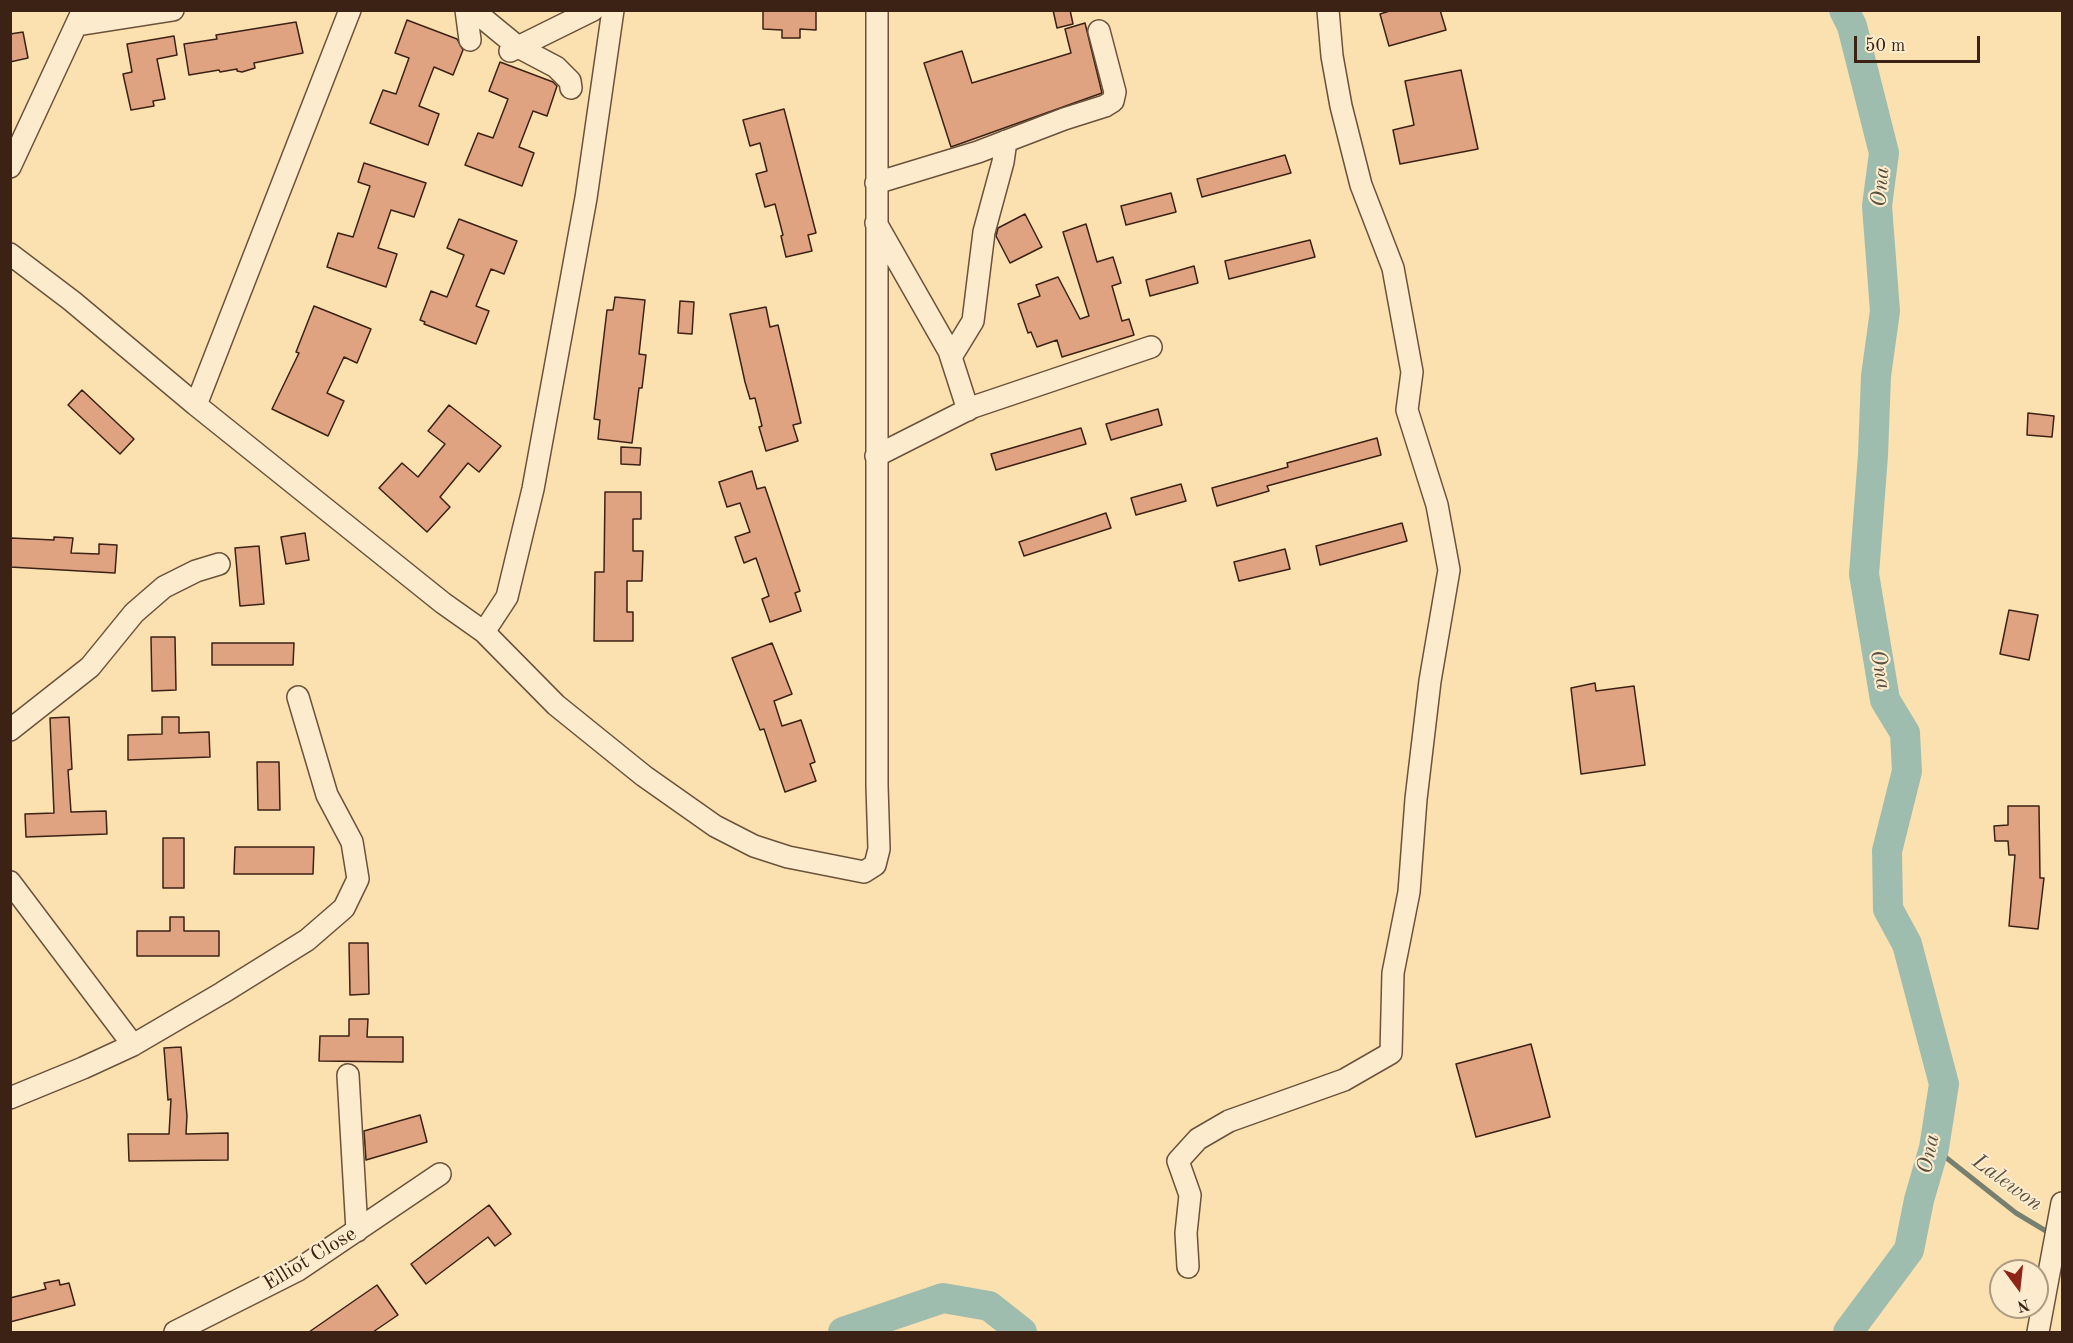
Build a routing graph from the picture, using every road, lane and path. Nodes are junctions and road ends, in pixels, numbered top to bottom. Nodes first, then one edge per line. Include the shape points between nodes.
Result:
1 (173, 10) edge
2 (350, 10) edge
3 (466, 10) edge
4 (473, 10) edge
5 (593, 10) edge
6 (613, 10) edge
7 (877, 10) edge
8 (1328, 10) edge
9 (80, 18) edge
10 (1099, 31) dead end
11 (470, 40) dead end
12 (511, 50) junction
13 (571, 88) dead end
14 (1006, 141) junction
15 (10, 166) edge
16 (876, 183) junction
17 (876, 222) junction
18 (10, 254) edge
19 (1151, 347) dead end
20 (951, 357) junction
21 (196, 405) junction
22 (968, 410) junction
23 (876, 456) junction
24 (219, 564) dead end
25 (484, 632) junction
26 (298, 697) dead end
27 (10, 730) edge
28 (10, 882) edge
29 (133, 1045) junction
30 (348, 1075) dead end
31 (10, 1098) edge
32 (440, 1174) dead end
33 (2061, 1210) edge
34 (357, 1231) junction
35 (1188, 1267) dead end
36 (175, 1332) edge
37 (2038, 1332) edge

1 - 9 street
2 - 21 street
3 - 11 street
4 - 12 street
5 - 12 street
6 - 25 street via 586,198 533,489 507,597
7 - 16 street
8 - 35 street via 1341,106 1361,185 1393,268 1412,372 1407,410 1437,505 1449,570 1430,681 1409,892 1393,973 1390,1053 1344,1080 1229,1121 1198,1138 1178,1161 1190,1195
9 - 15 street
10 - 14 street via 1115,92 1113,101
12 - 13 street via 556,67 570,81
14 - 16 street
14 - 20 street via 984,232 973,321
16 - 17 street
17 - 20 street
17 - 23 street
18 - 21 street
19 - 22 street
20 - 22 street
21 - 25 street
22 - 23 street
23 - 25 street via 879,849 875,865 864,872 788,857 754,846 715,826 644,776 556,705
24 - 27 street via 164,587 134,614 90,667
26 - 29 street via 327,795 352,842 358,879 344,908 307,940
28 - 29 street
29 - 31 street
30 - 34 street
32 - 34 street, Elliot Close
33 - 37 street
34 - 36 street, Elliot Close via 298,1270

